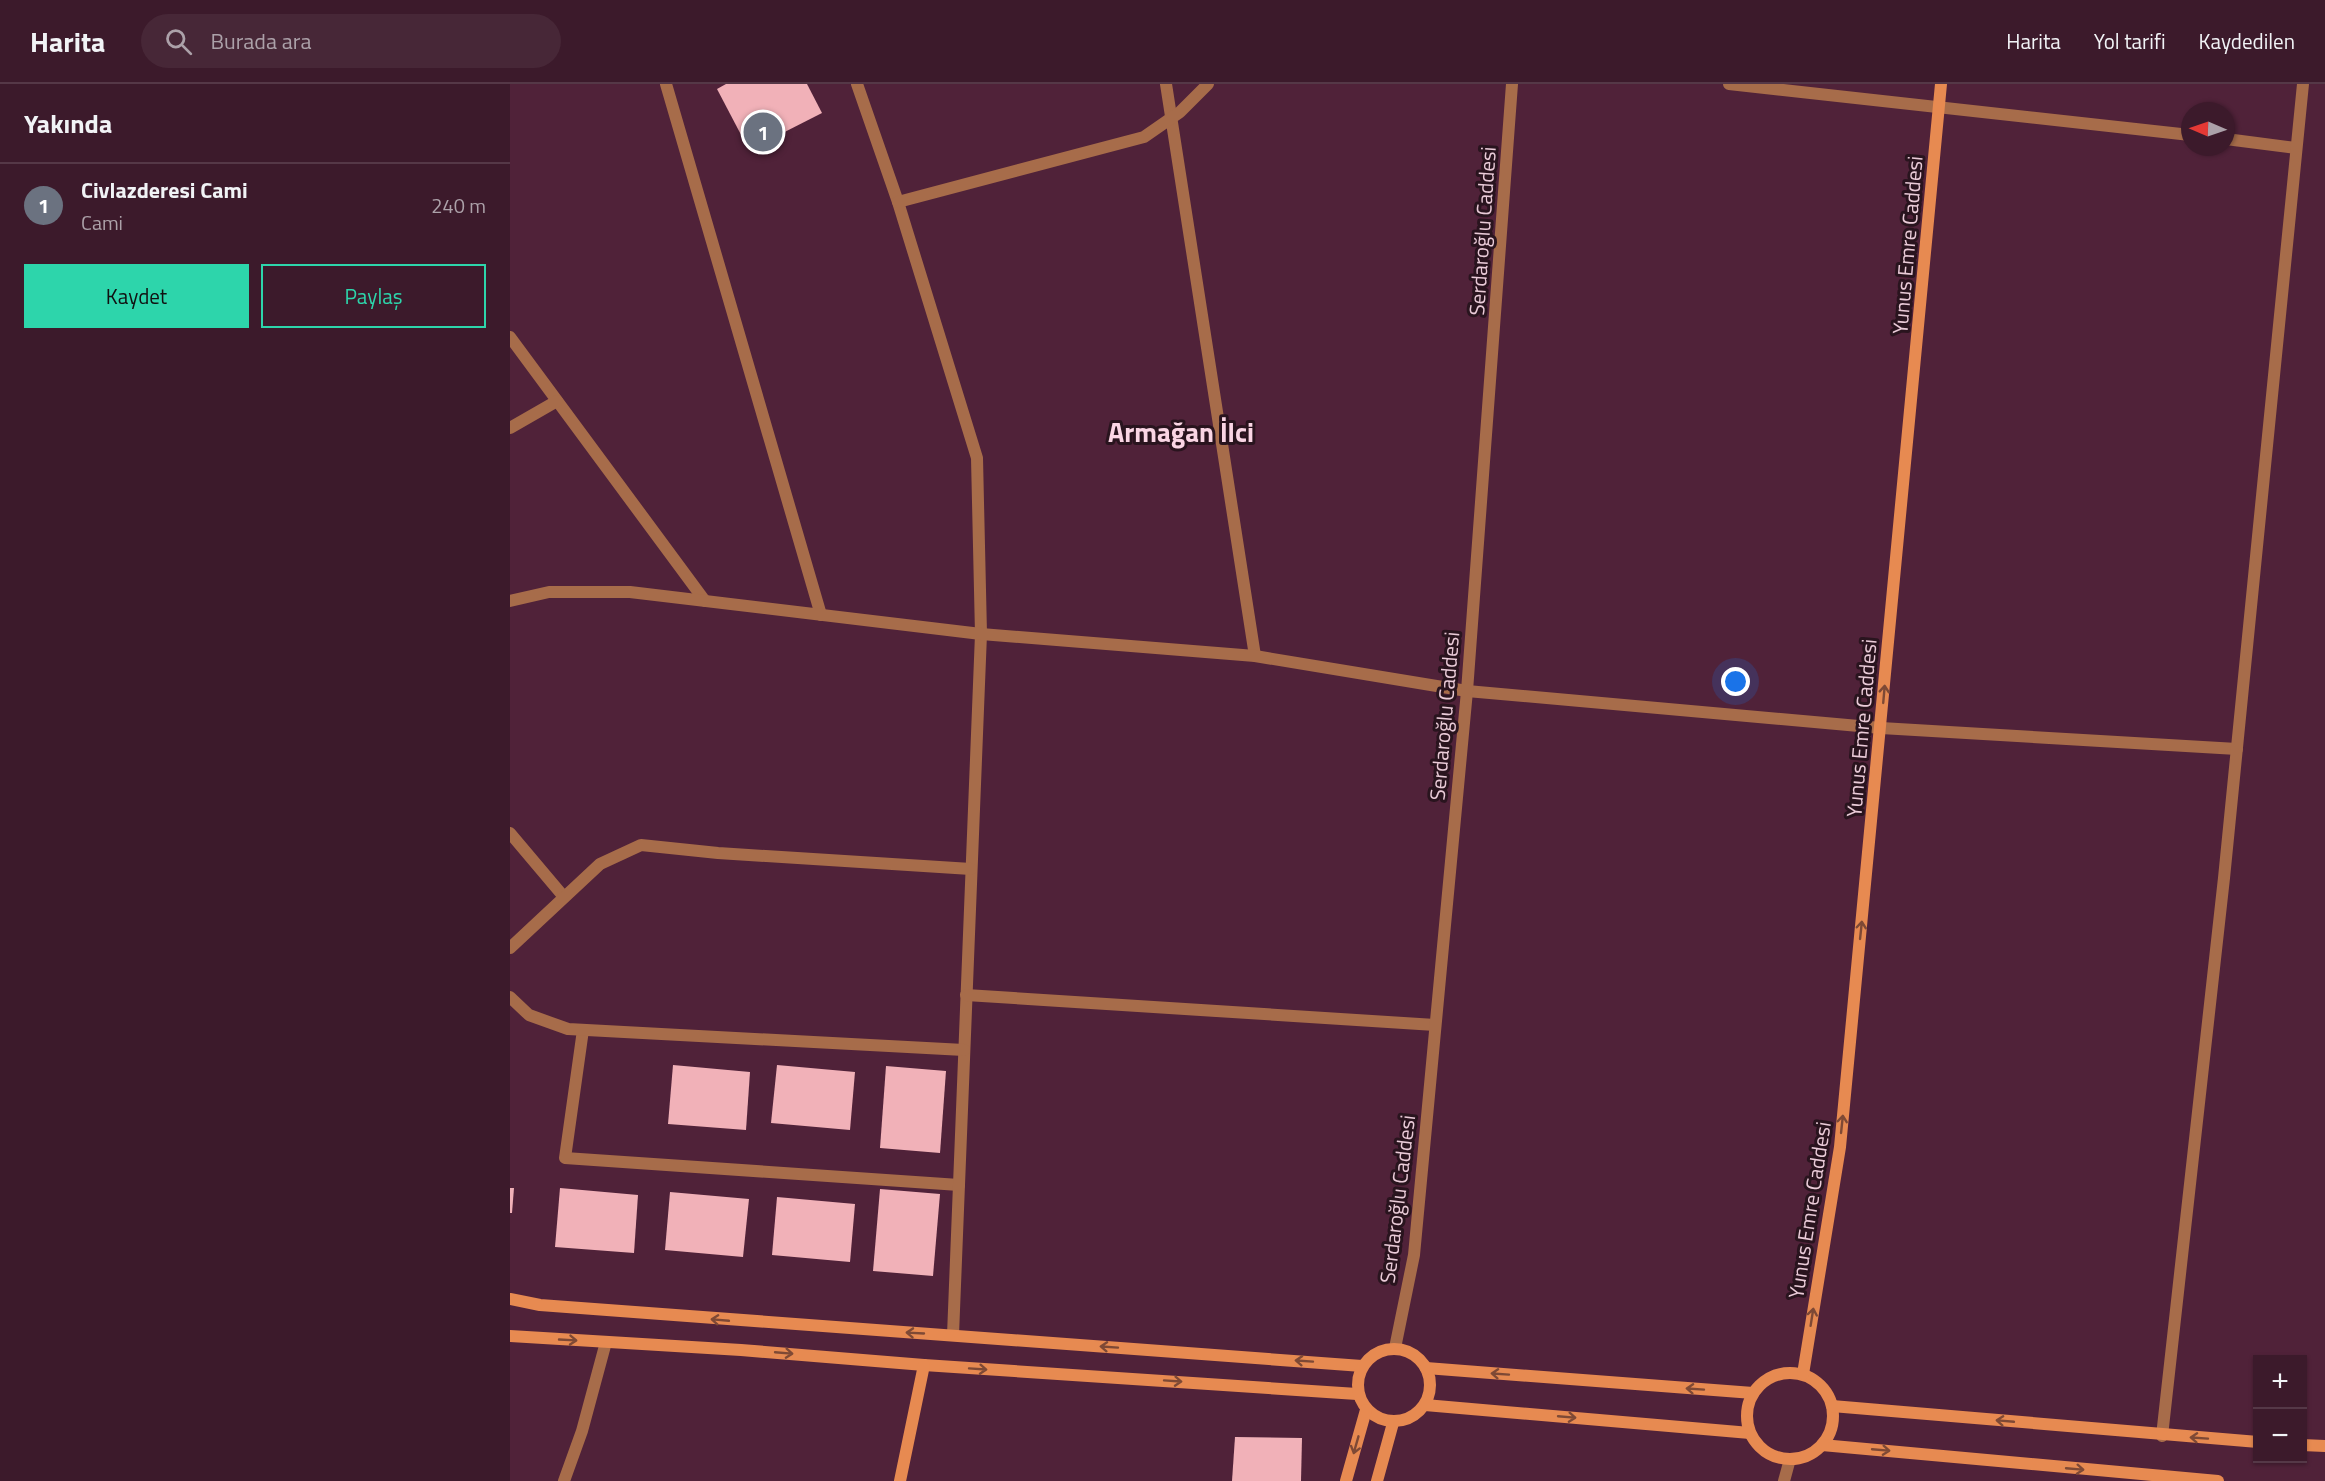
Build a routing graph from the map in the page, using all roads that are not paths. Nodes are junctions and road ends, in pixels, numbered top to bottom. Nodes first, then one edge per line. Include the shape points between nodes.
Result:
1 (666, 84) edge
2 (857, 84) edge
3 (1166, 84) edge
4 (1208, 84) edge
5 (1512, 84) edge
6 (1729, 84) edge
7 (1941, 84) edge
8 (2303, 84) edge
9 (1939, 107) junction
10 (1170, 119) junction
11 (2181, 134) edge
12 (2235, 141) edge
13 (2296, 148) junction
14 (898, 202) junction
15 (510, 337) edge
16 (557, 401) junction
17 (510, 428) edge
18 (510, 601) edge
19 (705, 601) junction
20 (821, 615) junction
21 (981, 634) junction
22 (1255, 656) junction
23 (1467, 691) junction
24 (1881, 729) junction
25 (2237, 749) junction
26 (510, 833) edge
27 (971, 869) junction
28 (564, 897) junction
29 (510, 948) edge
30 (966, 995) junction
31 (510, 997) edge
32 (1435, 1026) junction
33 (583, 1030) junction
34 (964, 1050) junction
35 (959, 1185) junction
36 (510, 1299) edge
37 (952, 1335) junction
38 (510, 1336) edge
39 (606, 1342) junction
40 (1395, 1348) junction
41 (924, 1365) junction
42 (1362, 1366) junction
43 (1426, 1368) junction
44 (1803, 1374) junction
45 (1753, 1393) junction
46 (1358, 1394) junction
47 (1425, 1405) junction
48 (1832, 1406) junction
49 (1366, 1410) junction
50 (1393, 1423) junction
51 (1750, 1433) junction
52 (2162, 1436) junction
53 (2253, 1442) edge
54 (1822, 1445) junction
55 (2307, 1445) edge
56 (2325, 1446) edge
57 (1790, 1459) junction
58 (564, 1481) edge
59 (900, 1481) edge
60 (1346, 1481) edge
61 (1377, 1481) edge
62 (1784, 1481) edge
63 (2218, 1481) edge

1 - 20 street
2 - 14 street
3 - 10 street
4 - 10 street
5 - 23 street, Serdaroğlu Caddesi
6 - 9 street
7 - 9 main road, Yunus Emre Caddesi
8 - 13 street
9 - 11 street
24 -> 9 main road, Yunus Emre Caddesi
10 - 14 street via 1144,137
10 - 22 street
12 - 13 street
13 - 25 street
14 - 21 street via 977,458
15 - 16 street
16 - 17 street
16 - 19 street
18 - 19 street via 549,592 630,592
19 - 20 street
20 - 21 street
21 - 22 street
21 - 27 street
22 - 23 street
23 - 24 street
23 - 32 street, Serdaroğlu Caddesi
24 - 25 street
44 -> 24 main road, Yunus Emre Caddesi via 1839,1147
25 - 52 street
26 - 28 street
27 - 28 street via 640,845 600,864
27 - 30 street
28 - 29 street
30 - 32 street
30 - 34 street
31 - 33 street via 541,1021
32 - 40 street, Serdaroğlu Caddesi via 1414,1255
33 - 34 street
33 - 35 street via 565,1158
34 - 35 street
35 - 37 street
37 -> 36 main road via 772,1324 540,1305
42 -> 37 main road
38 -> 39 main road
39 -> 41 main road
39 - 58 street
40 - 42 main road via 1377,1353
40 - 43 main road via 1413,1354
41 -> 46 main road
41 - 59 main road
42 - 46 main road
45 -> 43 main road
43 - 47 main road via 1431,1387
44 - 45 main road via 1774,1375
44 - 48 main road via 1826,1392
45 - 51 main road via 1748,1406
46 - 49 main road
47 - 50 main road via 1411,1418
47 -> 51 main road
52 -> 48 main road
48 - 54 main road via 1833,1420
49 - 50 main road
49 -> 60 main road
50 - 61 main road
51 - 57 main road via 1766,1452
53 -> 52 main road
54 - 57 main road via 1802,1458
54 -> 63 main road
55 - 56 main road
57 - 62 street

